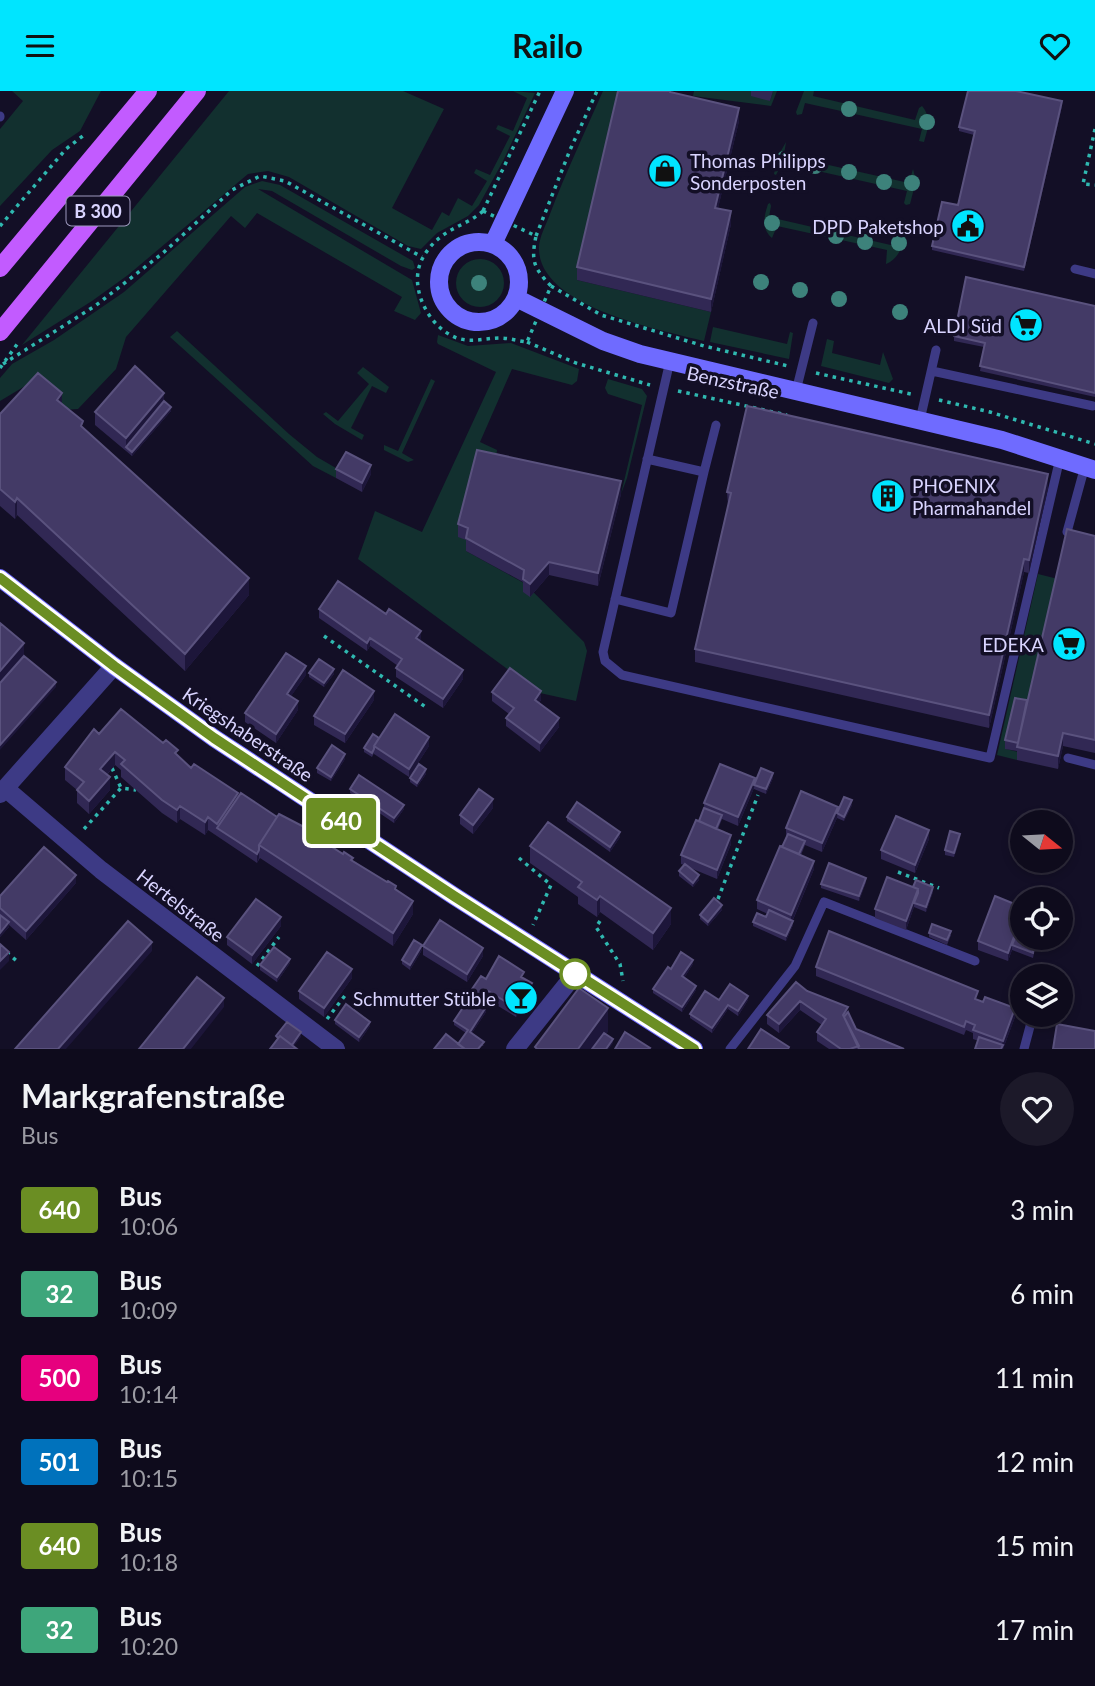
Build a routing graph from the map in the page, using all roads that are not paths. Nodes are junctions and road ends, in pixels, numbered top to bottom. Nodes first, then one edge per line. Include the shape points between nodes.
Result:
1 (148, 91) edge
2 (197, 91) edge
3 (565, 91) edge
4 (493, 244) junction
5 (0, 268) edge
6 (1075, 269) dead end
7 (1095, 274) edge
8 (516, 298) junction
9 (813, 323) dead end
10 (0, 332) edge
11 (936, 350) dead end
12 (670, 361) junction
13 (932, 371) junction
14 (796, 391) junction
15 (1093, 406) edge
16 (920, 420) junction
17 (716, 425) dead end
18 (1060, 458) junction
19 (647, 459) junction
20 (1090, 468) edge
21 (704, 472) junction
22 (1068, 532) edge
23 (0, 578) edge
24 (615, 599) junction
25 (114, 666) junction
26 (1068, 758) dead end
27 (1095, 765) edge
28 (3, 791) edge
29 (975, 961) dead end
30 (575, 974) junction
31 (1030, 1027) edge
32 (336, 1049) edge
33 (515, 1049) edge
34 (694, 1049) edge
35 (730, 1049) edge
36 (1024, 1049) edge

1 - 5 main road, B 300
2 - 10 main road, B 300
3 - 4 street
4 - 8 street via 513,260 520,285
4 - 8 street via 467,243 446,258 438,283 441,297 456,316 478,323 502,316
6 - 7 lane
8 - 12 street, Benzstraße via 603,341
9 - 14 lane
11 - 13 lane
12 - 14 street, Benzstraße
12 - 19 lane
13 - 15 lane
13 - 16 lane
14 - 16 street, Benzstraße
16 - 18 street, Benzstraße
17 - 21 lane
18 - 20 street, Benzstraße
18 - 24 lane via 990,758 622,675 605,661 603,652
19 - 21 lane
19 - 24 lane
20 - 22 lane
21 - 24 lane via 671,613
23 - 25 street, Kriegshaberstraße
25 - 28 street
25 - 30 street, Kriegshaberstraße via 214,738
26 - 27 lane
28 - 32 street, Hertelstraße
29 - 35 lane via 824,902 794,966
30 - 33 street
30 - 34 street, Kriegshaberstraße
31 - 36 lane

